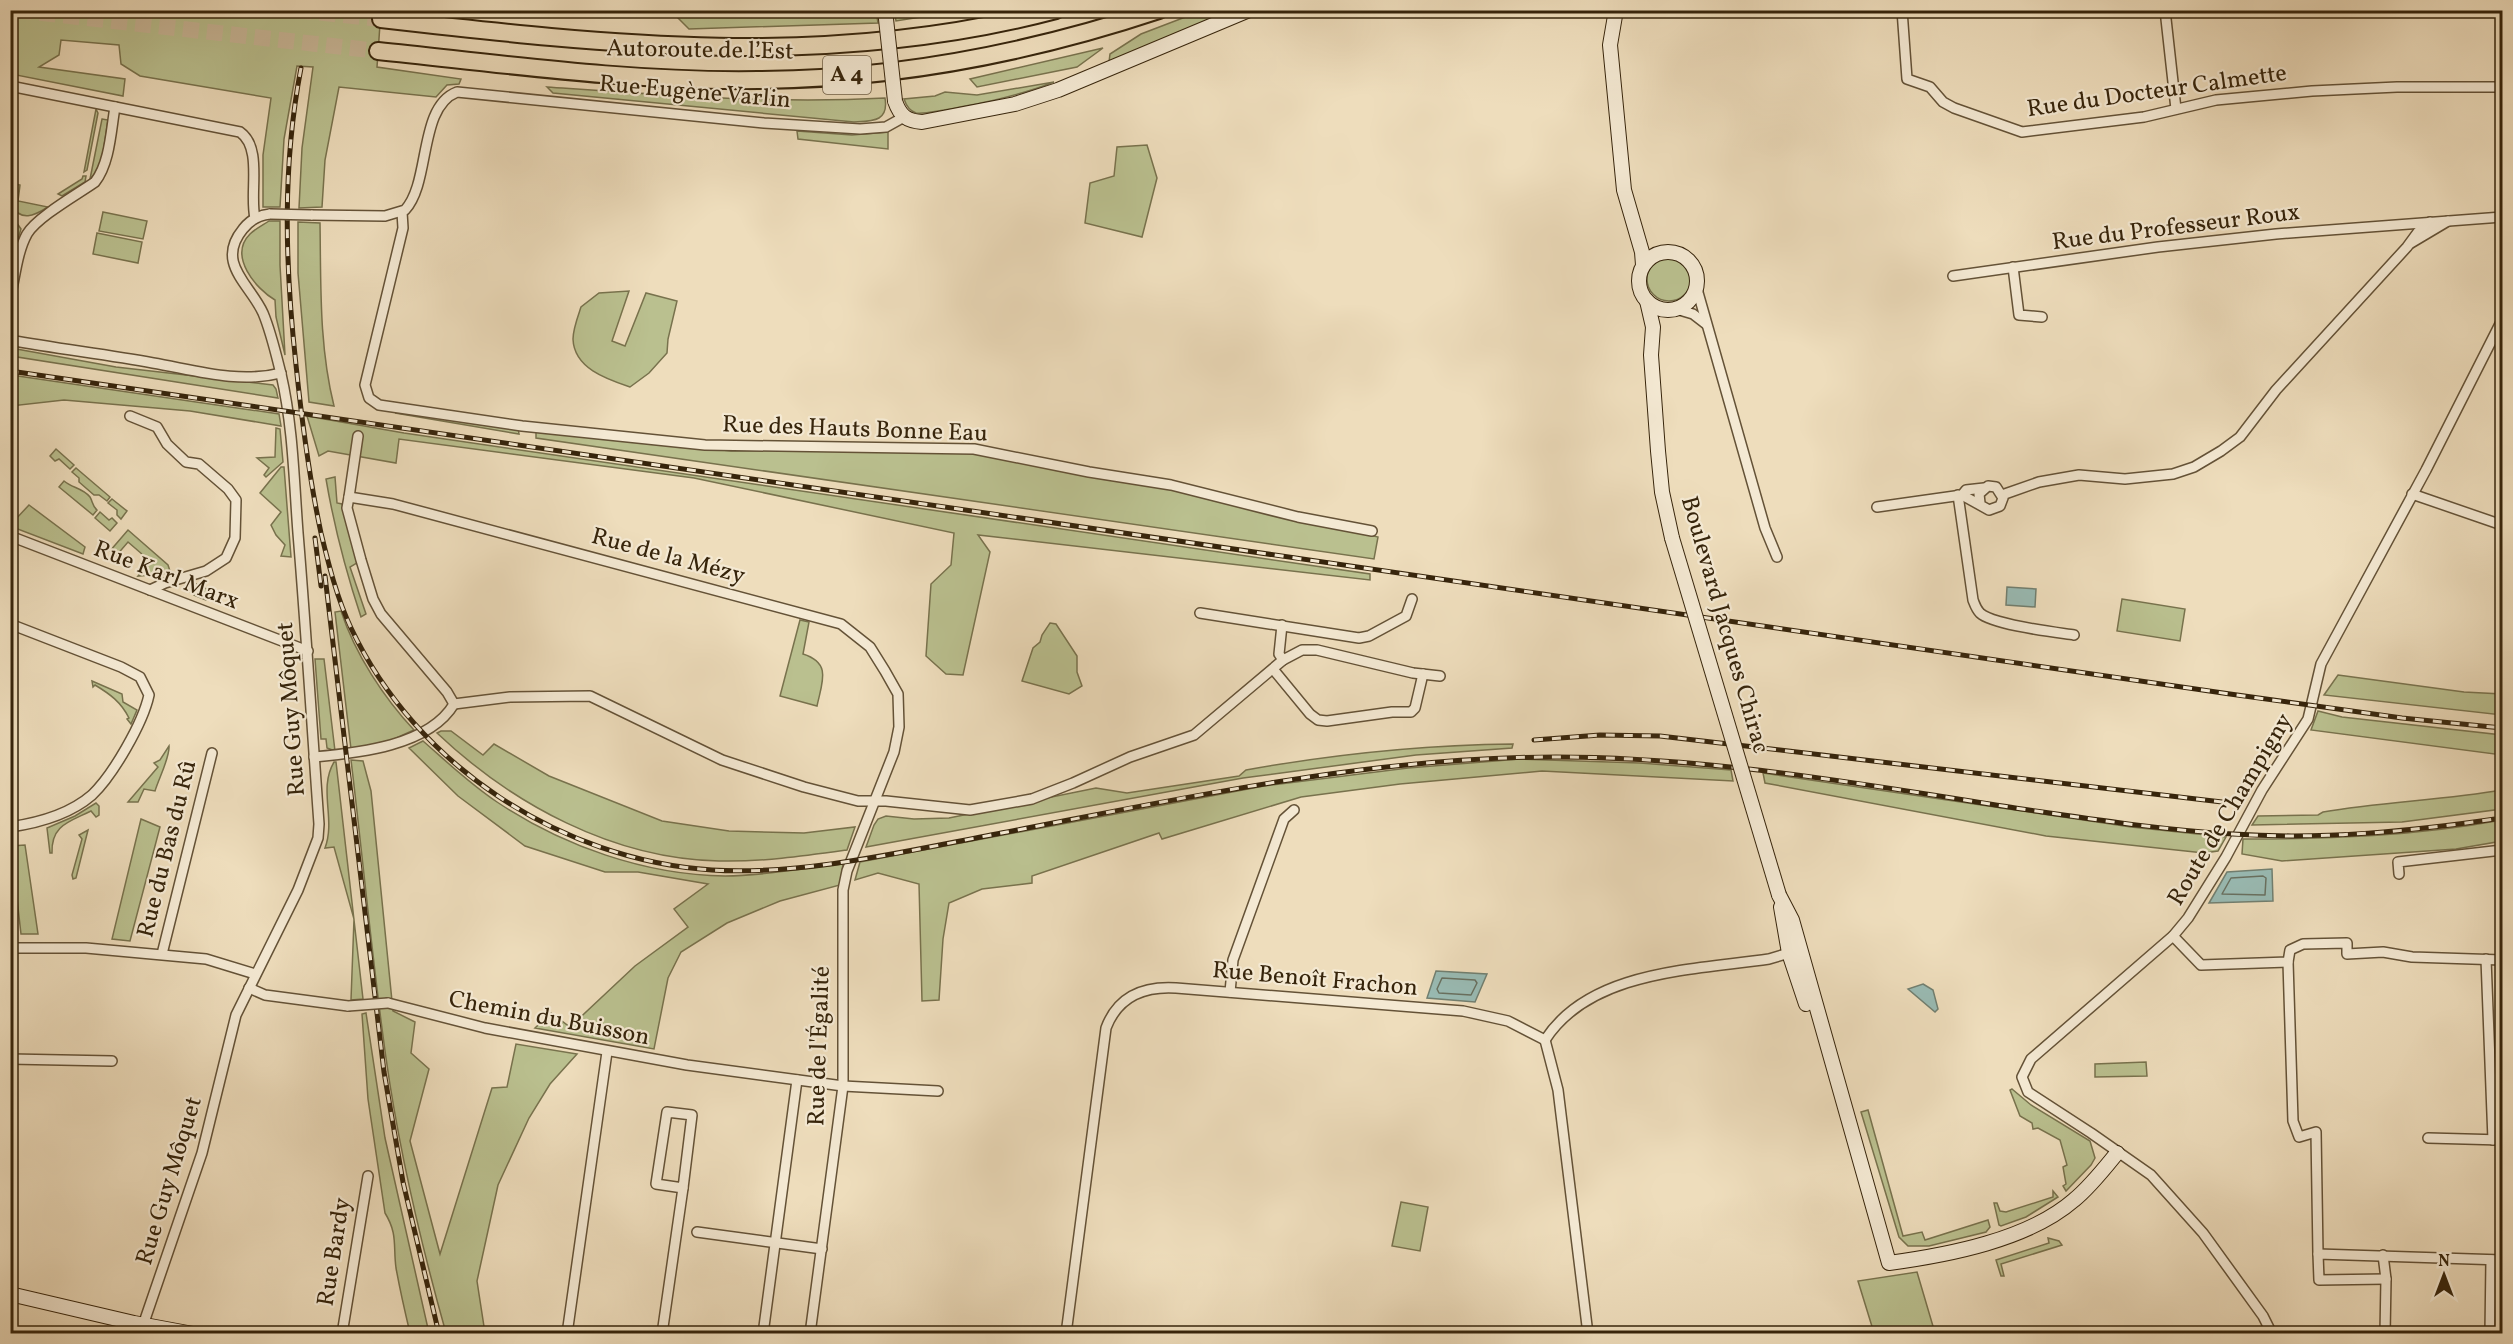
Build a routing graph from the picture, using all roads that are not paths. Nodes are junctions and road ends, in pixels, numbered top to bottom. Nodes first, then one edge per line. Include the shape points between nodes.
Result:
1 (885, 10) edge
2 (1056, 10) edge
3 (1159, 10) edge
4 (1616, 10) edge
5 (1902, 10) edge
6 (2165, 10) edge
7 (1242, 14) edge
8 (381, 19) tunnel mouth
9 (378, 51) tunnel mouth
10 (10, 86) edge
11 (2502, 87) edge
12 (115, 107) junction
13 (2176, 109) junction
14 (904, 117) junction
15 (402, 213) junction
16 (2502, 216) edge
17 (255, 218) junction
18 (2450, 220) junction
19 (2430, 222) junction
20 (2404, 224) junction
21 (1636, 231) junction
22 (2421, 234) junction
23 (1668, 251) junction
24 (1643, 266) junction
25 (2013, 267) junction
26 (1953, 276) dead end
27 (1697, 289) junction
28 (10, 298) edge
29 (1647, 301) junction
30 (1672, 310) junction
31 (2042, 317) dead end
32 (2502, 320) edge
33 (1706, 324) junction
34 (1653, 327) junction
35 (10, 340) edge
36 (281, 374) junction
37 (369, 398) joint
38 (130, 416) dead end
39 (358, 436) dead end
40 (1984, 488) junction
41 (2412, 494) junction
42 (1960, 495) junction
43 (2002, 495) junction
44 (350, 497) junction
45 (1980, 503) junction
46 (1877, 507) dead end
47 (2502, 525) edge
48 (1372, 531) dead end
49 (10, 536) edge
50 (1777, 557) dead end
51 (150, 590) junction
52 (1412, 599) dead end
53 (1200, 613) dead end
54 (10, 624) edge
55 (1282, 626) junction
56 (2074, 634) dead end
57 (1353, 637) junction
58 (308, 651) junction
59 (1350, 658) junction
60 (1283, 660) junction
61 (1273, 669) junction
62 (1422, 674) junction
63 (1440, 676) dead end
64 (454, 704) junction
65 (212, 753) dead end
66 (314, 756) junction
67 (876, 801) junction
68 (1294, 810) dead end
69 (10, 827) edge
70 (2502, 850) edge
71 (2398, 874) dead end
72 (2173, 936) junction
73 (10, 948) edge
74 (1795, 950) junction
75 (162, 954) junction
76 (2486, 959) junction
77 (2502, 960) edge
78 (2288, 962) junction
79 (255, 974) junction
80 (249, 988) junction
81 (1230, 992) junction
82 (1810, 1001) junction
83 (1545, 1040) junction
84 (1826, 1042) junction
85 (607, 1052) junction
86 (10, 1059) edge
87 (112, 1061) dead end
88 (797, 1080) junction
89 (1837, 1081) junction
90 (843, 1086) junction
91 (938, 1091) dead end
92 (2428, 1138) dead end
93 (2498, 1140) edge
94 (2117, 1153) junction
95 (368, 1176) dead end
96 (682, 1188) junction
97 (697, 1232) dead end
98 (777, 1243) junction
99 (822, 1249) junction
100 (2318, 1254) junction
101 (2383, 1255) junction
102 (2492, 1260) junction
103 (2502, 1260) edge
104 (2386, 1279) junction
105 (10, 1294) edge
106 (142, 1329) edge
107 (193, 1334) edge
108 (342, 1334) edge
109 (567, 1334) edge
110 (662, 1334) edge
111 (763, 1334) edge
112 (810, 1334) edge
113 (1066, 1334) edge
114 (1588, 1334) edge
115 (2272, 1334) edge
116 (2385, 1334) edge
117 (2490, 1334) edge

1 - 14 main road, bridge via 895,101
2 - 8 highway, Autoroute de l’Est / A 4 via 915,38 778,48 668,47
3 - 9 highway, Autoroute de l’Est / A 4 via 1039,46 959,62 872,74 758,80 564,70
4 - 21 main road, Boulevard Jacques Chirac via 1610,45 1624,190
5 - 13 street, Rue du Docteur Calmette via 1907,80 1934,90 1947,104 2017,131 2144,117
6 - 13 street
7 - 14 main road, Rue Eugène Varlin via 1073,85 1015,104 922,122
10 - 12 street
11 - 13 street, Rue du Docteur Calmette via 2312,91 2216,100
12 - 17 street via 244,134 254,157
12 - 28 street via 100,176 28,232
14 - 15 street, Rue Eugène Varlin via 886,127 860,129 457,92 448,96 436,112 414,194
15 - 17 street, bridge via 270,214
15 - 37 street, Rue Eugène Varlin via 403,228 365,385
16 - 18 street, Rue du Professeur Roux
17 - 36 street, Rue Guy Môquet via 236,238 233,263 262,310
18 - 19 street, Rue du Professeur Roux
18 - 22 street
19 - 20 street, Rue du Professeur Roux
19 - 22 street
20 - 22 street
20 - 25 street, Rue du Professeur Roux via 2276,234
21 - 23 main road
21 - 24 main road, Boulevard Jacques Chirac
22 - 43 street via 2276,390 2240,437 2221,451 2173,474 2125,478 2079,475 2039,482
23 - 24 main road via 1654,255
23 - 27 main road via 1691,261 1697,272
24 - 29 main road, Boulevard Jacques Chirac via 1639,287
25 - 26 street, Rue du Professeur Roux
25 - 31 street via 2019,315
27 - 30 main road via 1690,300
27 - 33 street
29 - 30 main road via 1659,309
29 - 34 main road, Boulevard Jacques Chirac
30 - 33 street via 1693,314
30 - 34 main road
32 - 41 street, Route de Champigny
33 - 50 street via 1765,528
34 - 74 main road, Boulevard Jacques Chirac, bridge via 1651,355 1658,451 1672,538 1779,895 1792,920
35 - 36 street via 185,371 248,377
36 - 58 street, Rue Guy Môquet via 289,418
37 - 48 street, Rue des Hauts Bonne Eau via 379,405 422,412 705,445 974,449 1171,485 1287,515
38 - 51 street via 157,427 167,444 186,462 199,464 236,500 235,538 226,558 206,571
39 - 44 street
40 - 42 street via 1966,490
40 - 43 street via 1996,488
40 - 45 street via 1979,494
41 - 47 street
41 - 72 street, Route de Champigny via 2321,664 2308,719 2262,790 2226,857
42 - 45 street
42 - 46 street
42 - 56 street via 1977,609 1993,619
43 - 45 street via 2000,506 1993,510
44 - 64 street via 347,508 373,599
44 - 67 street, Rue de la Mézy via 393,504 841,624 870,647 897,694 894,752
49 - 51 street, Rue Karl Marx
51 - 58 street, Rue Karl Marx
52 - 57 street via 1406,616 1369,636
53 - 55 street
54 - 69 street via 121,667 140,677 149,695 145,712 108,775 91,795 61,813
55 - 57 street
55 - 60 street via 1278,654
57 - 59 street
58 - 66 street, Rue Guy Môquet
59 - 60 street via 1309,649
59 - 62 street
60 - 61 street
61 - 62 street via 1310,714 1327,721 1411,712
61 - 67 street via 1194,735 1130,757 1032,799 970,810
62 - 63 street
64 - 66 street via 440,722 391,746
64 - 67 street via 510,697 590,696 732,763 804,787 858,801
65 - 75 street, Rue du Bas du Rû
66 - 79 street, Rue Guy Môquet via 318,838 298,890
67 - 90 street, Rue de l'Égalité via 843,890
68 - 81 street via 1284,819 1233,960
70 - 71 street via 2398,862
72 - 78 street via 2201,965
72 - 94 street, Route de Champigny via 2031,1059 2022,1077 2032,1096
73 - 75 street
74 - 82 main road, Boulevard Jacques Chirac
74 - 83 street via 1777,957 1634,980 1607,989 1582,1003
74 - 84 main road
75 - 79 street via 206,959
76 - 77 street
76 - 78 street via 2412,957 2383,952 2347,954 2347,943 2303,944 2290,950
76 - 93 street
78 - 100 street via 2293,1121 2299,1137 2316,1132
79 - 80 street, Rue Guy Môquet
80 - 85 street, Chemin du Buisson, bridge via 265,995 348,1006 388,1003 534,1039
80 - 106 street, Rue Guy Môquet via 236,1014 202,1153
81 - 83 street, Rue Benoît Frachon via 1485,1014
81 - 113 street, Rue Benoît Frachon via 1149,988 1120,1003 1111,1015 1106,1028
82 - 84 main road
82 - 89 main road via 1816,1039
83 - 114 street via 1558,1090
84 - 89 main road
85 - 88 street, Chemin du Buisson
85 - 109 street
86 - 87 street
88 - 90 street, Chemin du Buisson
88 - 98 street
89 - 94 main road via 1889,1263 1931,1257 2038,1224 2074,1201
90 - 91 street, Chemin du Buisson
90 - 99 street, Rue de l'Égalité
92 - 93 street
94 - 115 street via 2151,1175 2203,1233
95 - 108 street, Rue Bardy
96 - 96 street via 656,1184 667,1112 692,1115
96 - 110 street
97 - 98 street
98 - 99 street
98 - 111 street
99 - 112 street, Rue de l'Égalité
100 - 101 street
100 - 104 street via 2319,1280
101 - 102 street
101 - 104 street
102 - 103 street
102 - 117 street
104 - 116 street
105 - 106 main road
106 - 107 main road

